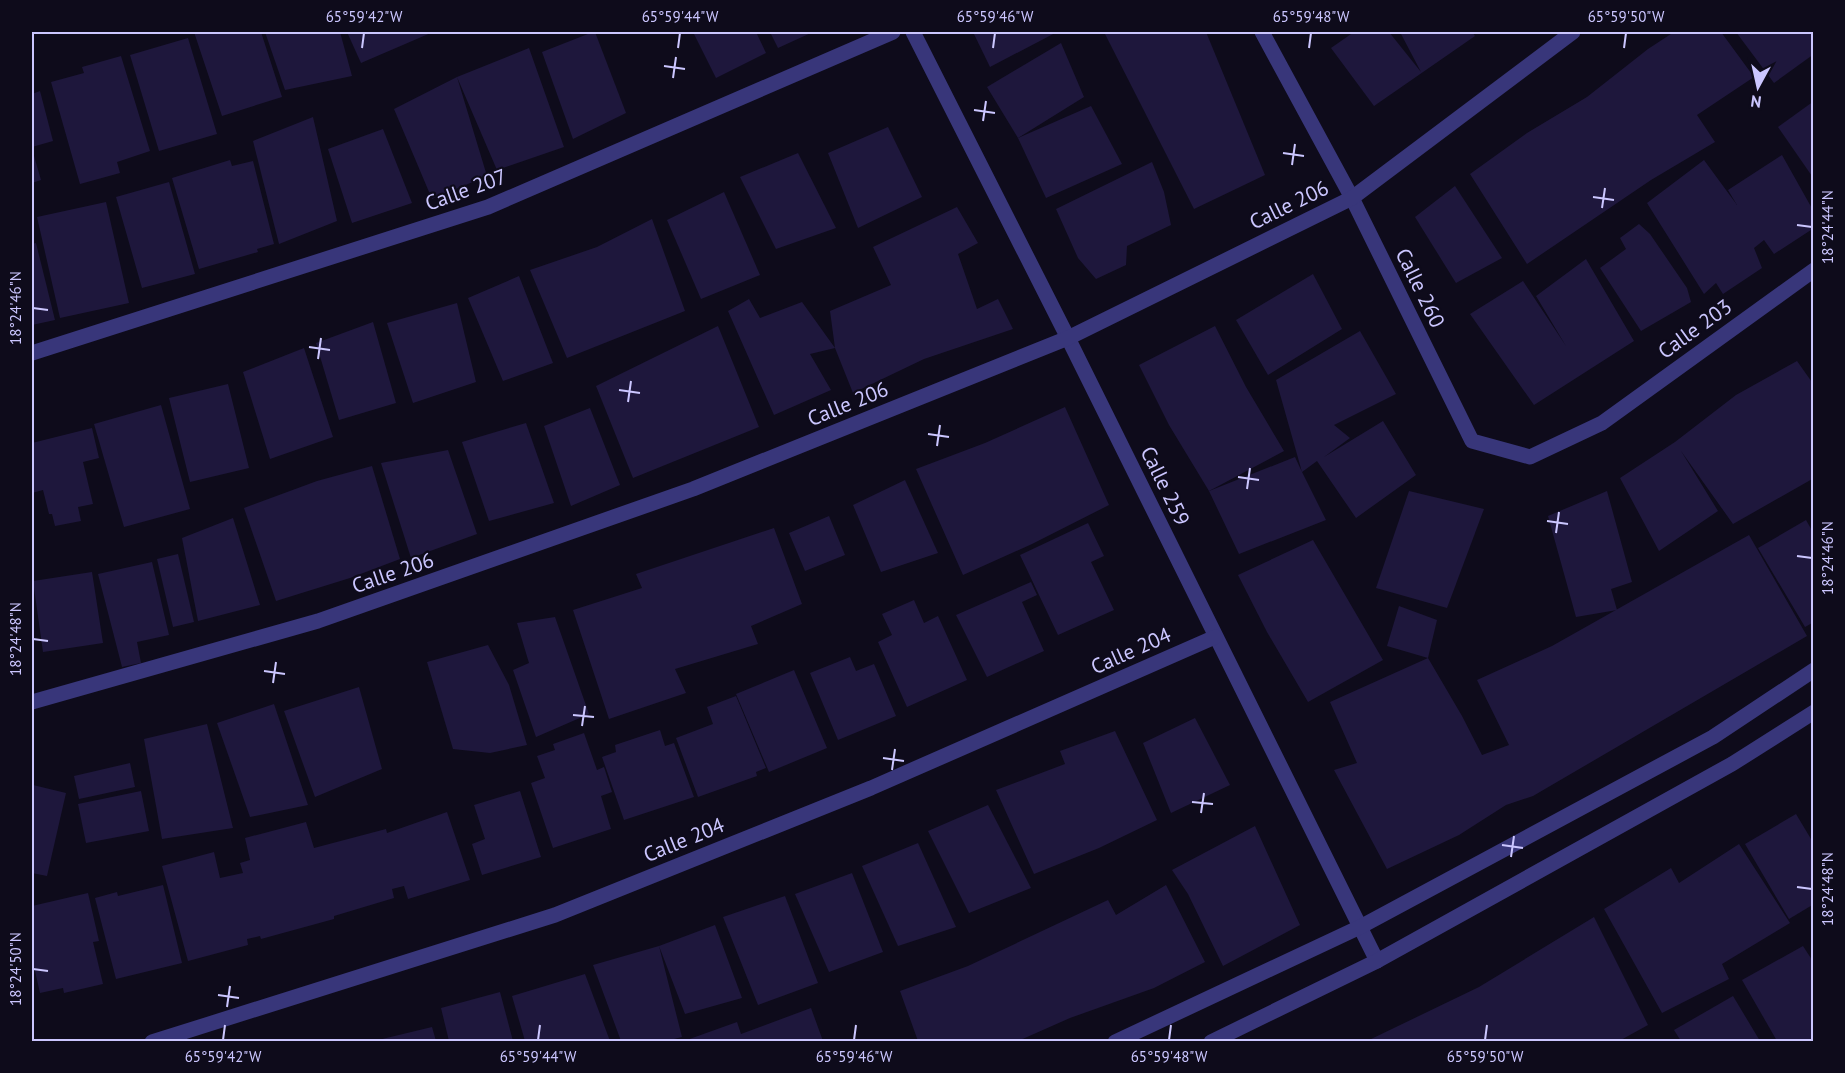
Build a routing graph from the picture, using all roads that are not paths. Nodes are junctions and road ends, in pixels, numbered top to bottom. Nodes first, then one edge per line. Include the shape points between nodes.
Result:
1 (893, 32) edge
2 (913, 32) edge
3 (1262, 32) edge
4 (1572, 32) edge
5 (1352, 198) junction
6 (1814, 270) edge
7 (1068, 338) junction
8 (35, 352) edge
9 (1602, 423) joint
10 (1215, 637) junction
11 (1814, 670) edge
12 (32, 702) edge
13 (1814, 712) edge
14 (1360, 927) junction
15 (1377, 961) junction
16 (152, 1041) edge
17 (1115, 1041) edge
18 (1211, 1041) edge

1 - 8 street, Calle 207 via 488,207
2 - 7 street, Calle 259
3 - 5 street, Calle 260
4 - 5 street, Calle 206
5 - 7 street, Calle 206
5 - 9 street, Calle 260 via 1472,441 1530,457
6 - 9 street, Calle 203
7 - 10 street, Calle 259
7 - 12 street, Calle 206 via 693,489 318,621
10 - 14 street, Calle 259
10 - 16 street, Calle 204 via 871,788 555,915
11 - 14 street via 1713,736
13 - 15 street via 1731,764
14 - 15 street, Calle 259
14 - 17 street
15 - 18 street

